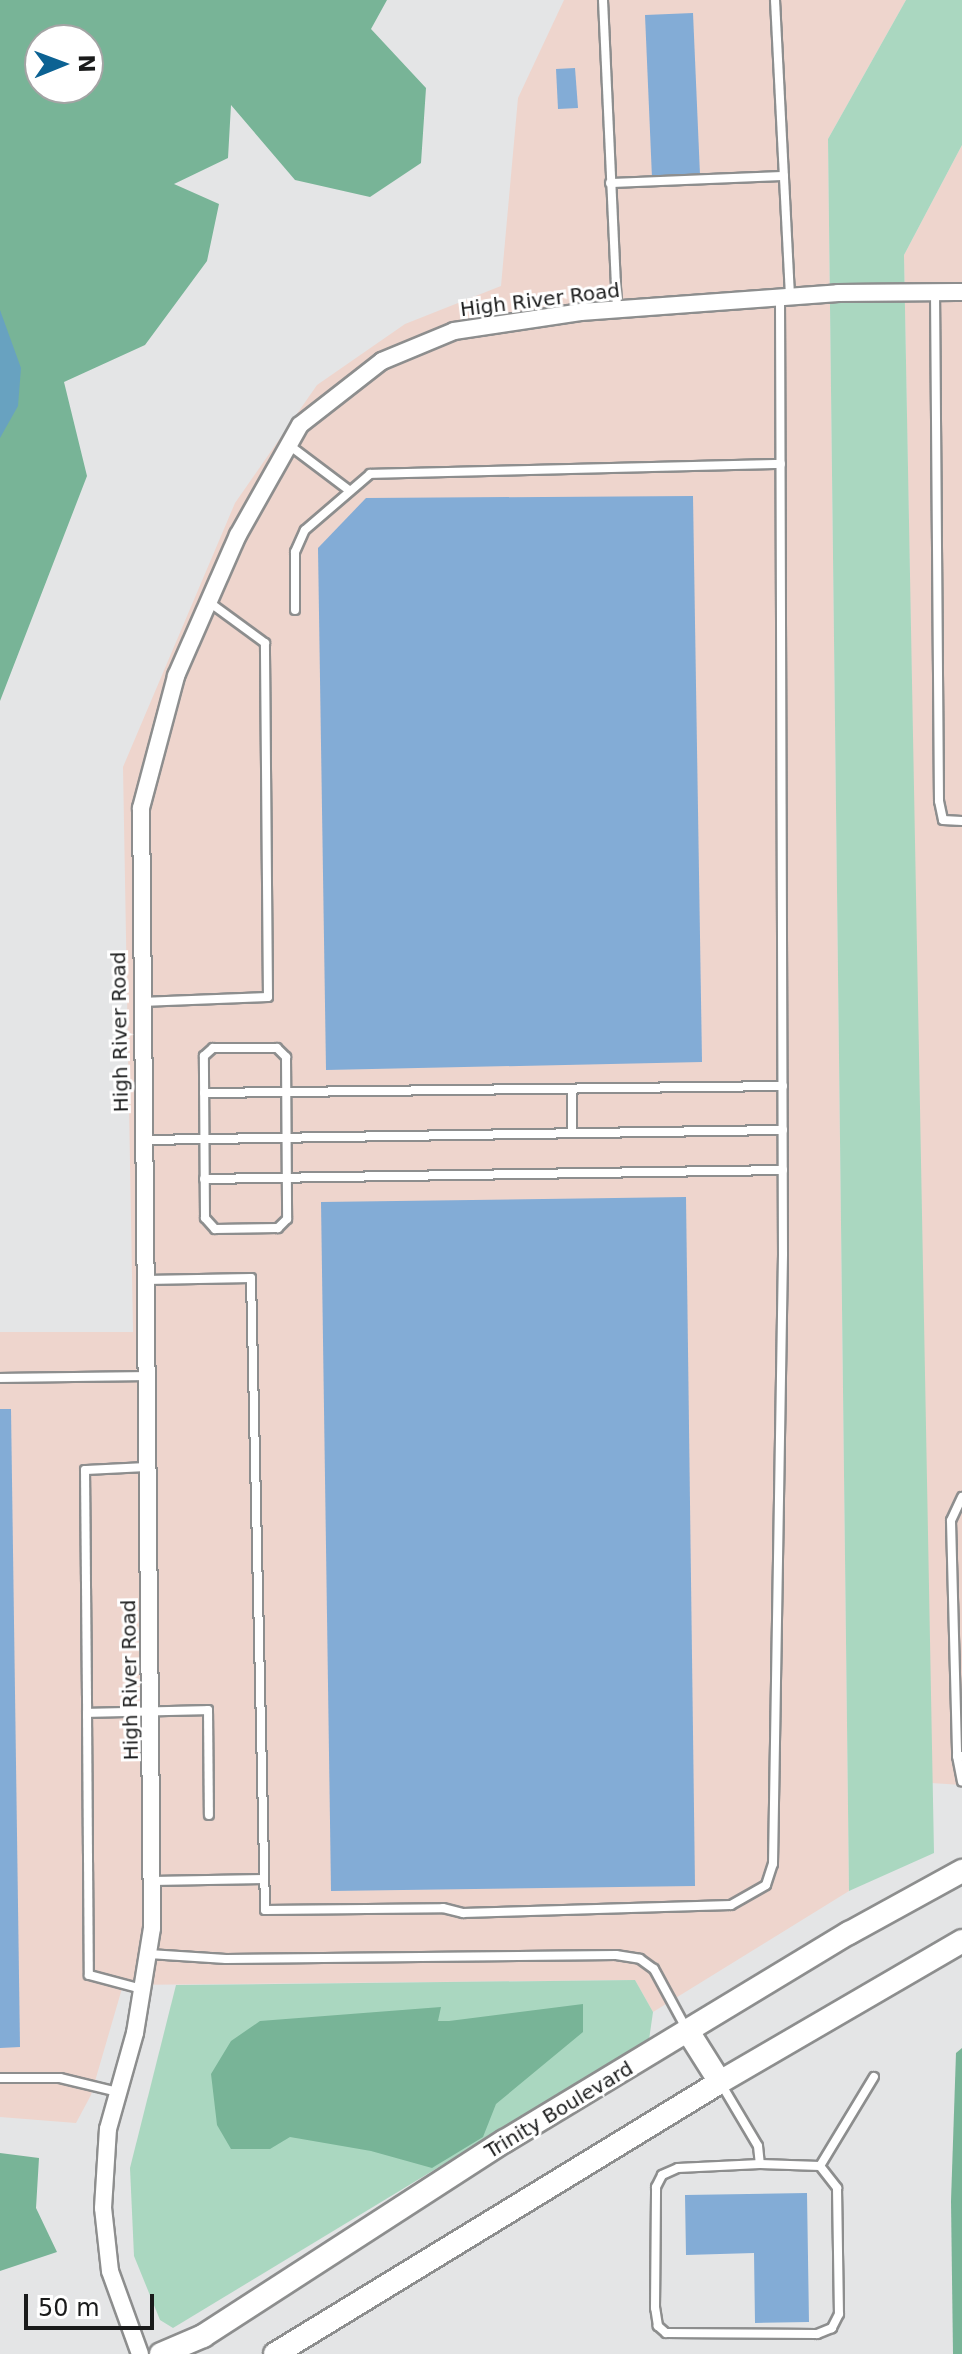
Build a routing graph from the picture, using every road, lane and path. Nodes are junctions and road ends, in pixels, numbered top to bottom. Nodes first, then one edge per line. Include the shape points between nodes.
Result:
1 (603, 0) edge
2 (775, 0) edge
3 (784, 176) junction
4 (610, 183) junction
5 (935, 292) junction
6 (962, 292) edge
7 (785, 297) junction
8 (617, 309) junction
9 (289, 445) junction
10 (781, 464) junction
11 (350, 491) junction
12 (209, 601) junction
13 (295, 610) dead end
14 (962, 821) edge
15 (140, 1002) junction
16 (783, 1086) junction
17 (572, 1089) junction
18 (204, 1093) junction
19 (286, 1093) junction
20 (783, 1130) junction
21 (572, 1133) junction
22 (286, 1137) junction
23 (204, 1139) junction
24 (142, 1140) junction
25 (783, 1170) junction
26 (287, 1178) junction
27 (204, 1179) junction
28 (144, 1280) junction
29 (146, 1376) junction
30 (0, 1378) edge
31 (147, 1467) junction
32 (962, 1497) edge
33 (151, 1712) junction
34 (87, 1713) junction
35 (959, 1756) edge
36 (962, 1782) edge
37 (209, 1815) dead end
38 (962, 1871) edge
39 (264, 1879) junction
40 (152, 1881) junction
41 (962, 1941) edge
42 (148, 1954) junction
43 (142, 1989) junction
44 (689, 2033) junction
45 (874, 2077) dead end
46 (0, 2078) edge
47 (720, 2082) junction
48 (118, 2092) junction
49 (760, 2164) junction
50 (820, 2166) junction
51 (140, 2354) edge
52 (161, 2354) edge
53 (275, 2354) edge

1 - 4 lane
2 - 3 lane
3 - 4 lane
3 - 7 lane
4 - 8 lane
5 - 6 street, High River Road
5 - 7 street, High River Road
5 - 14 lane via 939,801 943,820
7 - 8 street, High River Road
7 - 10 lane
8 - 9 street, High River Road via 454,331 382,361 300,425
9 - 11 lane
9 - 12 street, High River Road via 238,535
10 - 11 lane via 370,474
10 - 16 lane
11 - 13 lane via 305,530 295,552
12 - 15 street, High River Road via 176,676 141,808
12 - 15 lane via 265,643 268,997
15 - 24 street, High River Road
16 - 17 lane
16 - 20 lane
17 - 19 lane
17 - 21 lane
18 - 19 lane
18 - 19 lane via 204,1056 213,1048 277,1048 286,1057
18 - 23 lane
19 - 22 lane
20 - 21 lane
20 - 25 lane
21 - 22 lane
22 - 23 lane
22 - 26 lane
23 - 24 lane
23 - 27 lane
24 - 28 street, High River Road
25 - 26 lane
25 - 39 lane via 773,1864 766,1885 731,1905 463,1913 443,1908 265,1910
26 - 27 lane
26 - 27 lane via 287,1219 278,1228 215,1229 205,1218
28 - 29 street, High River Road
28 - 39 lane via 251,1278
29 - 30 lane
29 - 31 street, High River Road
31 - 33 street, High River Road
31 - 34 lane via 85,1470
32 - 35 lane via 951,1521
33 - 34 lane
33 - 37 lane via 208,1710
33 - 40 street, High River Road
34 - 43 lane via 89,1975
35 - 36 lane
38 - 44 main road, Trinity Boulevard via 849,1933
39 - 40 lane
40 - 42 street, High River Road
41 - 47 main road
42 - 43 street, High River Road
42 - 44 lane via 226,1959 640,1959 654,1969
43 - 48 street, High River Road
44 - 47 main road
44 - 52 main road, Trinity Boulevard via 505,2141 203,2336
45 - 50 lane
46 - 48 lane via 60,2078
47 - 49 lane via 758,2146
47 - 53 main road
48 - 51 street, High River Road via 108,2129 103,2208 110,2271
49 - 50 lane
49 - 50 lane via 678,2168 662,2175 656,2187 655,2308 666,2333 817,2334 832,2328 839,2314 837,2188

